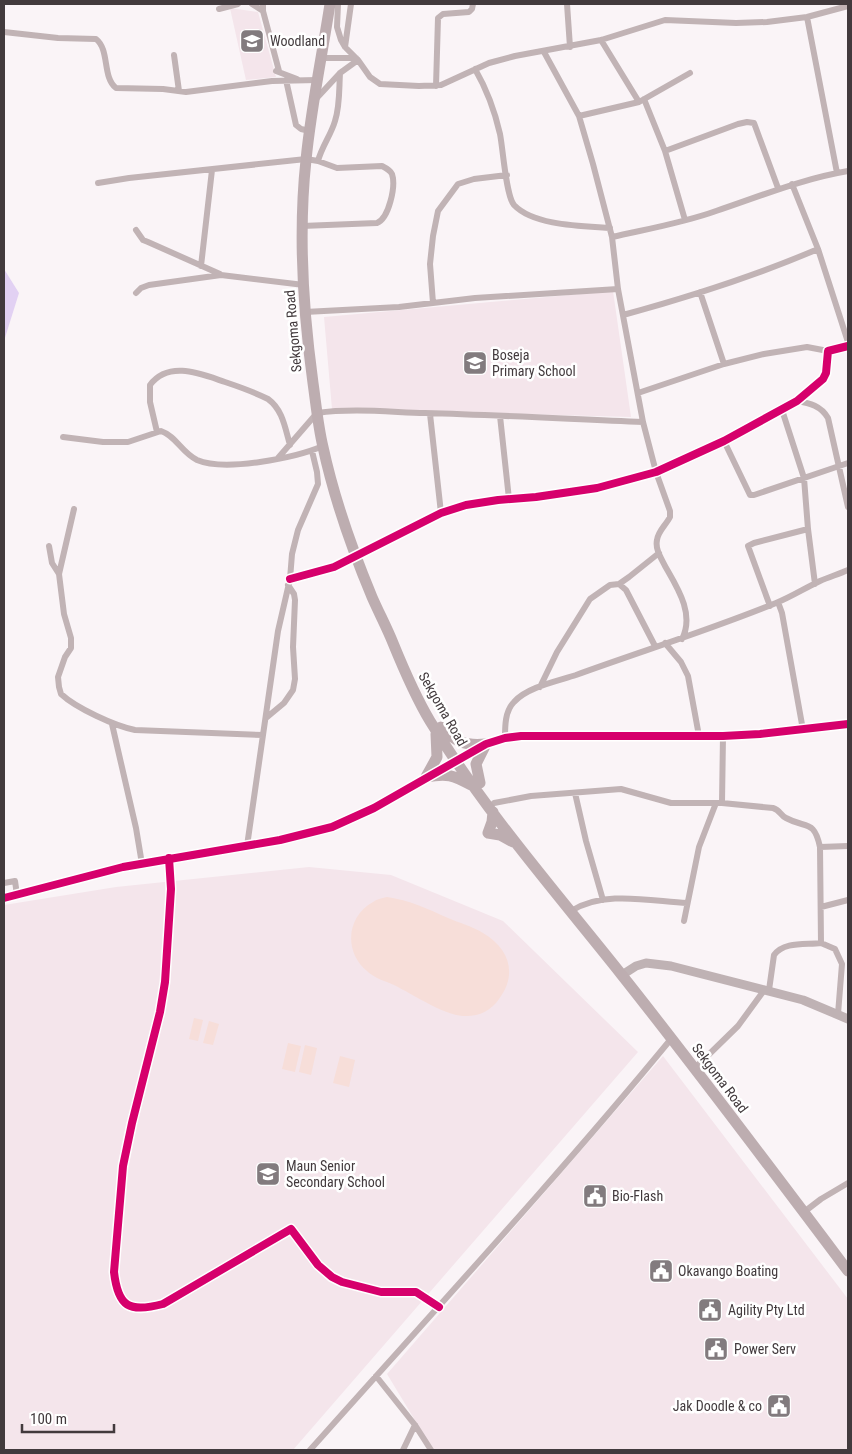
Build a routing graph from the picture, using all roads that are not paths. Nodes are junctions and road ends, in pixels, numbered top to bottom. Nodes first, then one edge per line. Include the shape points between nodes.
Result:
1 (238, 4) edge
2 (252, 4) edge
3 (263, 4) edge
4 (330, 4) edge
5 (338, 4) edge
6 (351, 4) edge
7 (473, 4) edge
8 (567, 4) edge
9 (848, 6) edge
10 (219, 9) dead end
11 (263, 11) junction
12 (807, 17) junction
13 (4, 32) edge
14 (601, 40) junction
15 (345, 47) junction
16 (570, 47) junction
17 (544, 52) junction
18 (174, 55) dead end
19 (321, 58) junction
20 (357, 59) junction
21 (474, 69) junction
22 (340, 73) junction
23 (690, 73) dead end
24 (286, 80) junction
25 (300, 80) junction
26 (317, 80) junction
27 (436, 86) junction
28 (178, 91) junction
29 (641, 100) junction
30 (314, 101) junction
31 (579, 116) junction
32 (310, 131) junction
33 (665, 152) junction
34 (306, 160) junction
35 (318, 161) junction
36 (212, 170) junction
37 (848, 171) edge
38 (837, 173) junction
39 (507, 175) junction
40 (98, 183) dead end
41 (792, 184) junction
42 (778, 188) junction
43 (685, 220) junction
44 (302, 226) junction
45 (610, 228) junction
46 (136, 230) dead end
47 (612, 237) junction
48 (818, 249) junction
49 (201, 266) junction
50 (221, 275) junction
51 (304, 285) junction
52 (618, 288) junction
53 (700, 292) junction
54 (136, 293) dead end
55 (433, 303) junction
56 (305, 312) junction
57 (623, 315) junction
58 (848, 342) edge
59 (848, 346) edge
60 (828, 351) junction
61 (724, 364) junction
62 (638, 393) junction
63 (797, 401) junction
64 (782, 410) junction
65 (317, 413) junction
66 (430, 414) junction
67 (500, 416) junction
68 (643, 422) junction
69 (157, 432) junction
70 (63, 437) dead end
71 (724, 441) junction
72 (290, 445) junction
73 (323, 446) junction
74 (312, 451) junction
75 (278, 458) junction
76 (848, 463) edge
77 (839, 466) junction
78 (656, 472) junction
79 (804, 478) junction
80 (509, 499) junction
81 (848, 507) edge
82 (74, 509) dead end
83 (441, 513) junction
84 (808, 529) junction
85 (49, 546) dead end
86 (659, 553) junction
87 (356, 556) junction
88 (848, 570) edge
89 (59, 574) junction
90 (289, 582) junction
91 (619, 584) junction
92 (815, 584) junction
93 (778, 602) junction
94 (770, 606) junction
95 (682, 639) junction
96 (665, 643) junction
97 (655, 646) junction
98 (540, 687) junction
99 (266, 718) junction
100 (112, 724) junction
101 (848, 724) edge
102 (438, 728) junction
103 (803, 730) junction
104 (263, 735) junction
105 (700, 736) junction
106 (723, 736) junction
107 (506, 738) junction
108 (486, 744) junction
109 (459, 759) junction
110 (426, 777) junction
111 (477, 785) junction
112 (575, 793) junction
113 (719, 803) junction
114 (494, 808) junction
115 (247, 846) junction
116 (848, 846) edge
117 (820, 847) junction
118 (169, 858) junction
119 (142, 864) junction
120 (4, 883) edge
121 (17, 894) junction
122 (4, 898) edge
123 (603, 900) junction
124 (848, 900) edge
125 (687, 903) junction
126 (820, 907) junction
127 (569, 908) junction
128 (684, 921) dead end
129 (820, 943) junction
130 (622, 975) junction
131 (767, 990) junction
132 (838, 1014) junction
133 (848, 1018) edge
134 (671, 1039) junction
135 (694, 1069) junction
136 (848, 1183) edge
137 (804, 1212) junction
138 (848, 1271) edge
139 (439, 1307) junction
140 (376, 1376) junction
141 (415, 1425) junction
142 (310, 1450) edge
143 (403, 1450) edge
144 (431, 1450) edge

1 - 10 street
2 - 11 street
3 - 11 street
4 - 19 highway, Sekgoma Road
5 - 15 street via 337,27
6 - 15 street
7 - 27 street via 470,12 443,14 438,18
8 - 16 street
9 - 12 street
11 - 25 street via 276,71
12 - 14 street via 767,22 665,20
12 - 38 street
13 - 28 street via 96,39 102,45 111,83 116,88
14 - 16 street
14 - 29 street
15 - 20 street
16 - 17 street
17 - 21 street via 515,56
17 - 31 street
18 - 28 street
19 - 20 street
19 - 26 highway, Sekgoma Road
20 - 22 street
20 - 27 street via 370,77 380,84
21 - 27 street
21 - 39 street via 500,133
22 - 30 street
22 - 35 street via 335,122
23 - 29 street
24 - 25 street
24 - 28 street via 204,91
24 - 32 street via 296,125
25 - 26 street
26 - 30 highway, Sekgoma Road
29 - 31 street
29 - 33 street
30 - 32 highway, Sekgoma Road
31 - 45 street
32 - 34 highway, Sekgoma Road
33 - 42 street via 738,124 754,123
33 - 43 street
34 - 35 street
34 - 36 street
34 - 44 highway, Sekgoma Road
35 - 44 street via 337,168 388,168 393,182 387,213 377,224
36 - 40 street
36 - 49 street
37 - 38 street
38 - 41 street
39 - 45 street via 513,204 523,212 556,223
39 - 55 street via 458,184 438,211 430,264
41 - 42 street
41 - 48 street
42 - 43 street
43 - 47 street
44 - 51 highway, Sekgoma Road
45 - 47 street
46 - 49 street via 143,240
47 - 52 street
48 - 53 street
48 - 58 street
49 - 50 street
50 - 51 street
50 - 54 street via 149,285
51 - 56 highway, Sekgoma Road
52 - 55 street
52 - 57 street
53 - 57 street
53 - 61 street
55 - 56 street
56 - 65 highway, Sekgoma Road
57 - 62 street
59 - 60 street
60 - 61 street via 797,348
60 - 63 street via 823,380
61 - 62 street
62 - 68 street
63 - 64 street
63 - 77 street via 824,411
64 - 71 street
64 - 79 street
65 - 66 street
65 - 72 street
65 - 73 highway, Sekgoma Road
66 - 67 street
66 - 83 street
67 - 68 street
67 - 80 street
68 - 78 street
69 - 70 street via 128,442
69 - 72 street via 150,402 150,385 160,375 183,371 198,373 268,399 280,412
69 - 75 street via 165,432 185,452 211,464 242,464
71 - 78 street
71 - 79 street via 750,494
72 - 75 street
73 - 74 street
73 - 87 highway, Sekgoma Road
74 - 75 street
74 - 90 street via 318,484 298,530
76 - 77 street
77 - 79 street
77 - 81 street
78 - 80 street via 597,488
78 - 86 street via 670,517 659,533
79 - 84 street
80 - 83 street via 466,505
82 - 89 street
83 - 87 street
84 - 92 street
84 - 94 street via 748,546
85 - 89 street via 52,563
86 - 91 street
86 - 95 street via 686,612
87 - 90 street
87 - 102 highway, Sekgoma Road via 419,703
88 - 92 street
89 - 100 street via 71,638 71,648 58,681 61,694
90 - 99 street via 278,631
90 - 99 street via 295,600 295,679 289,698
91 - 97 street via 626,590
91 - 98 street via 610,585 590,599 557,652
92 - 93 street
93 - 94 street
93 - 103 street
94 - 95 street
95 - 96 street
96 - 97 street
96 - 105 street via 688,676
97 - 98 street
98 - 107 street via 513,702 507,713
99 - 104 street
100 - 104 street via 135,730
100 - 119 street
101 - 103 street
102 - 108 highway via 457,741
102 - 109 highway, Sekgoma Road
102 - 110 highway via 437,757
103 - 106 street
104 - 115 street
105 - 106 street
105 - 107 street
106 - 113 street
107 - 108 street
108 - 109 street
108 - 111 highway via 476,764
109 - 110 street
109 - 111 highway, Sekgoma Road
110 - 111 highway via 451,774
110 - 115 street via 374,808 338,824
111 - 114 highway, Sekgoma Road
112 - 113 street via 621,789 671,803
112 - 114 street via 531,796
112 - 123 street
113 - 117 street via 777,809 784,817 815,830
113 - 125 street via 699,847
114 - 127 highway, Sekgoma Road via 548,875
114 - 127 highway, Sekgoma Road via 543,879
115 - 118 street
116 - 117 street
117 - 126 street
118 - 119 street
118 - 139 street via 171,886 165,982 124,1166 114,1272 120,1299 138,1307 163,1304 291,1230 318,1265 332,1277 381,1292 416,1292
119 - 121 street
120 - 121 street via 15,881
121 - 122 street
123 - 125 street via 618,898
123 - 127 street
124 - 126 street
125 - 128 street
126 - 129 street
127 - 130 highway, Sekgoma Road
129 - 131 street via 787,946 776,951
129 - 132 street via 835,949 842,964
130 - 131 street via 636,966 654,963
130 - 134 highway, Sekgoma Road
131 - 132 street
131 - 135 street via 738,1026
132 - 133 street
134 - 135 highway, Sekgoma Road
134 - 139 street
135 - 137 highway, Sekgoma Road
136 - 137 street
137 - 138 highway, Sekgoma Road
139 - 140 street
140 - 141 street
140 - 142 street
141 - 143 street
141 - 144 street

